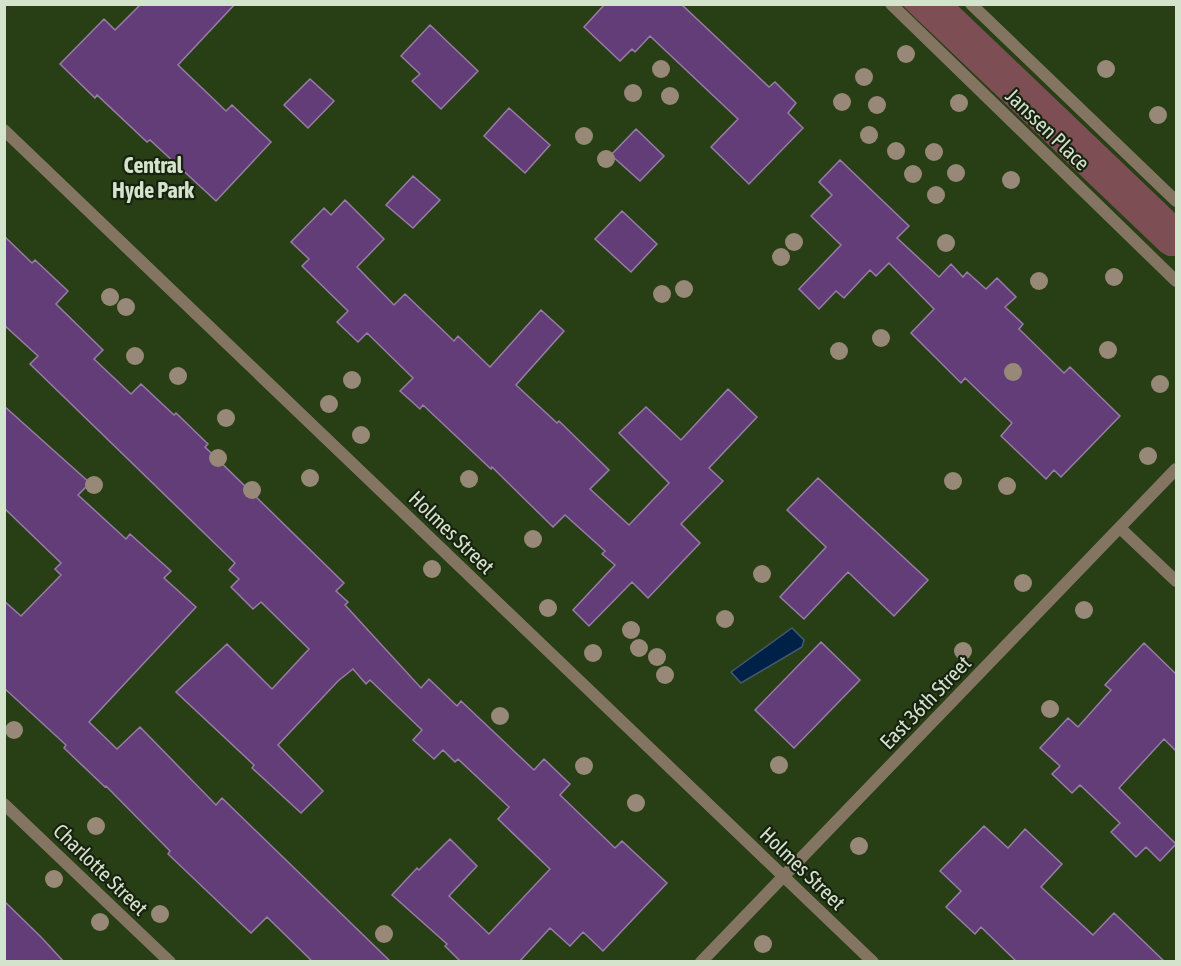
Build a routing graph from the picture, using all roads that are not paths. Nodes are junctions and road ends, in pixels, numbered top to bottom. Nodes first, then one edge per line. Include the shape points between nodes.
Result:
1 (891, 4) edge
2 (971, 4) edge
3 (4, 130) edge
4 (1176, 201) edge
5 (1176, 281) edge
6 (1176, 469) edge
7 (1120, 528) junction
8 (1176, 581) edge
9 (4, 804) edge
10 (783, 876) junction
11 (170, 962) edge
12 (702, 962) edge
13 (873, 962) edge

1 - 5 street, Janssen Place
2 - 4 street, Janssen Place
3 - 10 street, Holmes Street
6 - 7 street, East 36th Street
7 - 8 street
7 - 10 street, East 36th Street
9 - 11 street, Charlotte Street
10 - 12 street, East 36th Street
10 - 13 street, Holmes Street

